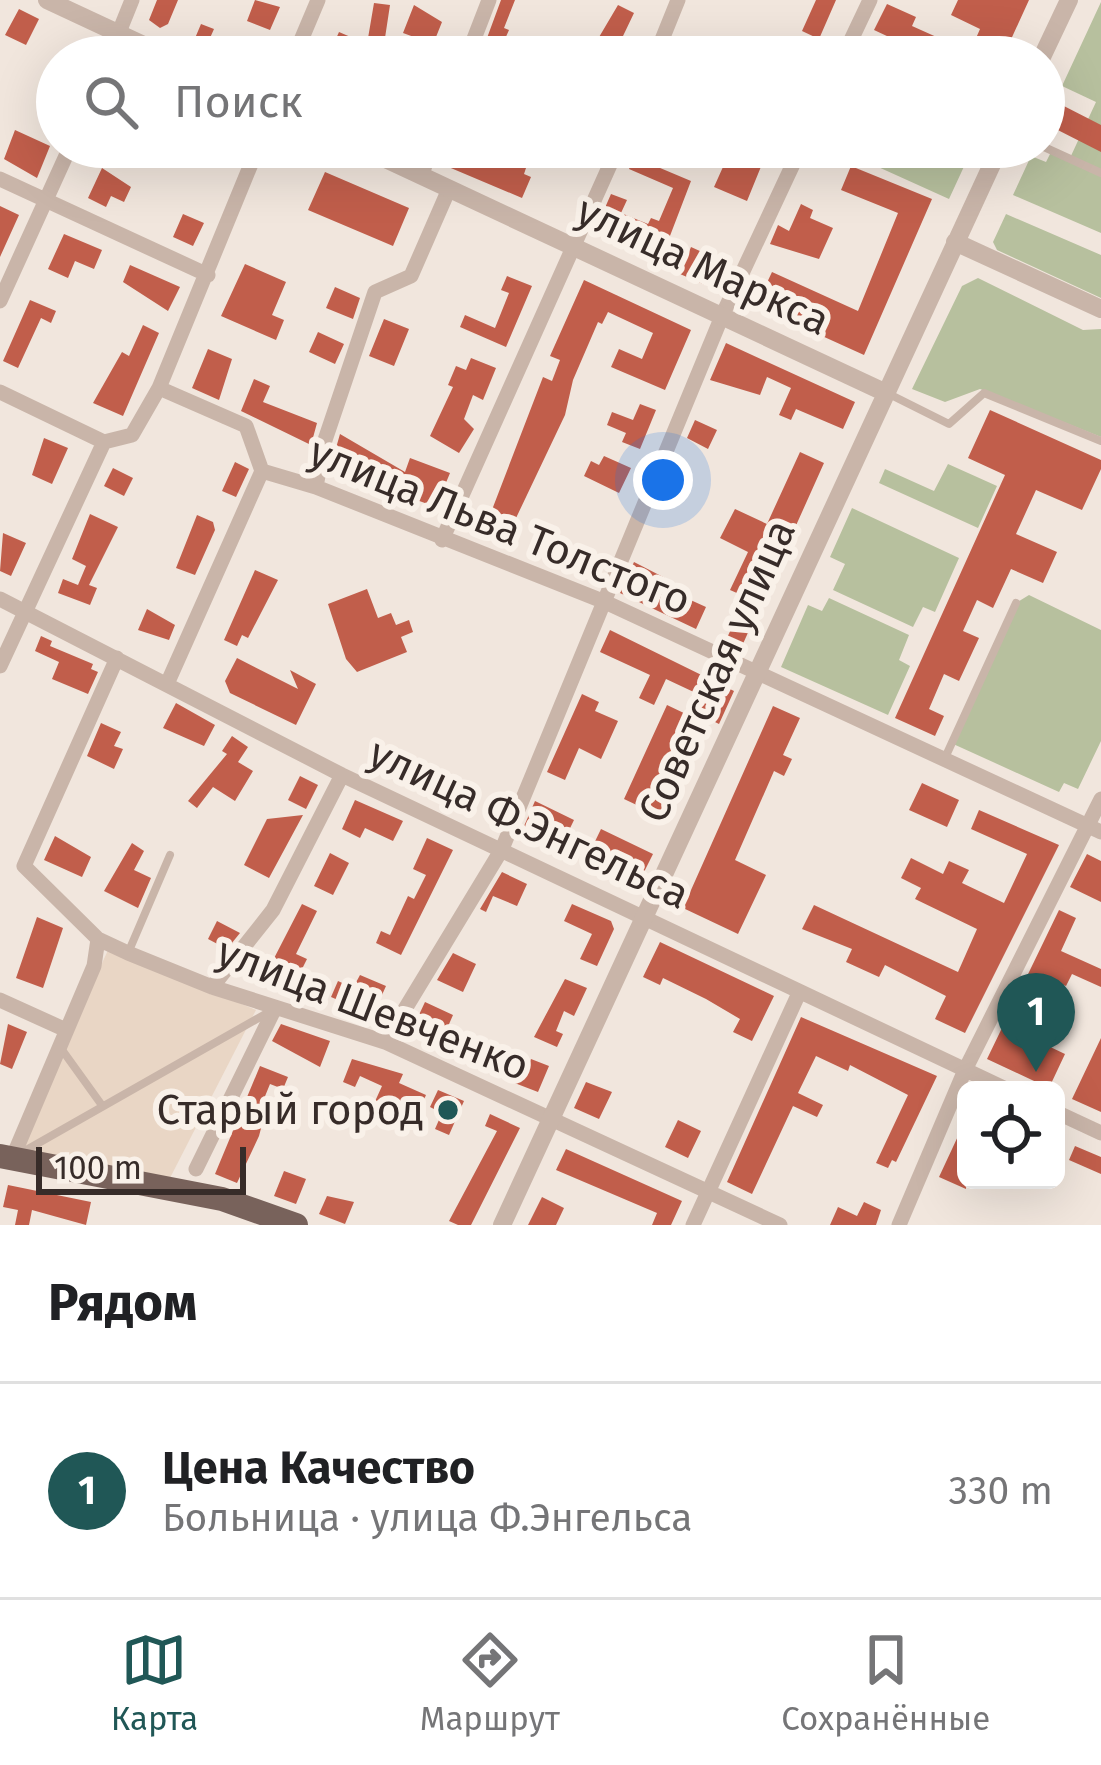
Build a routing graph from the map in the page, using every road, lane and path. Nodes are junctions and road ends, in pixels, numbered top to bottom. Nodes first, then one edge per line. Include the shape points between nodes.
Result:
1 (47, 0) edge
2 (132, 0) edge
3 (318, 0) edge
4 (488, 0) edge
5 (678, 0) edge
6 (870, 0) edge
7 (1069, 0) edge
8 (119, 34) junction
9 (123, 36) edge
10 (303, 36) edge
11 (475, 36) edge
12 (663, 36) edge
13 (853, 36) edge
14 (1052, 36) edge
15 (1065, 157) edge
16 (61, 168) edge
17 (250, 168) edge
18 (404, 168) edge
19 (424, 168) edge
20 (609, 168) edge
21 (791, 168) edge
22 (990, 168) edge
23 (1101, 173) edge
24 (421, 176) junction
25 (0, 179) edge
26 (449, 189) junction
27 (47, 201) junction
28 (955, 242) junction
29 (578, 245) junction
30 (208, 275) junction
31 (0, 301) edge
32 (1101, 309) edge
33 (722, 316) junction
34 (159, 388) junction
35 (0, 392) edge
36 (884, 392) junction
37 (1101, 441) edge
38 (104, 442) junction
39 (262, 471) junction
40 (316, 487) junction
41 (442, 540) junction
42 (0, 599) edge
43 (605, 602) junction
44 (1016, 603) dead end
45 (23, 610) junction
46 (117, 658) junction
47 (0, 666) edge
48 (756, 673) junction
49 (167, 684) junction
50 (944, 760) junction
51 (342, 775) junction
52 (1101, 799) edge
53 (1095, 829) edge
54 (502, 849) junction
55 (170, 855) dead end
56 (644, 918) junction
57 (98, 939) junction
58 (128, 953) junction
59 (212, 987) junction
60 (799, 992) junction
61 (0, 1000) edge
62 (275, 1008) junction
63 (62, 1038) junction
64 (385, 1042) junction
65 (964, 1070) junction
66 (988, 1081) edge
67 (101, 1104) junction
68 (552, 1115) junction
69 (1065, 1116) edge
70 (1101, 1133) edge
71 (6, 1158) edge
72 (196, 1169) dead end
73 (707, 1192) junction
74 (296, 1225) edge
75 (502, 1225) edge
76 (693, 1225) edge
77 (780, 1225) edge
78 (899, 1225) edge

1 - 8 street
2 - 8 street
3 - 10 street
4 - 11 street
5 - 12 street
6 - 13 street
7 - 14 street
8 - 9 street
15 - 23 lane
16 - 27 street
17 - 30 street
18 - 24 street, улица Маркса
19 - 24 street
20 - 29 street
21 - 33 street
22 - 28 street, Советская улица
24 - 26 street, улица Маркса
25 - 27 street
26 - 29 street, улица Маркса
26 - 40 street via 411,276 375,292
27 - 30 street
27 - 31 street
28 - 32 street
28 - 36 street, Советская улица
29 - 33 street, улица Маркса
29 - 41 street
30 - 34 street
33 - 36 street, улица Маркса
33 - 43 street
34 - 38 street via 132,435
34 - 39 street, улица Льва Толстого via 246,426
35 - 38 street
36 - 37 lane via 950,424 983,393
36 - 48 street, Советская улица
38 - 45 street
39 - 40 street, улица Льва Толстого
39 - 49 street
40 - 41 street, улица Льва Толстого
41 - 43 street, улица Льва Толстого
42 - 45 street, улица Ф.Энгельса
43 - 48 street, улица Льва Толстого
43 - 54 street
44 - 50 lane
45 - 46 street, улица Ф.Энгельса
45 - 47 street
46 - 49 street, улица Ф.Энгельса
46 - 57 street, улица Шевченко via 24,866
48 - 50 street, улица Льва Толстого
48 - 56 street, Советская улица
49 - 51 street, улица Ф.Энгельса
50 - 53 street, улица Льва Толстого
51 - 54 street, улица Ф.Энгельса
51 - 59 street via 273,910
52 - 53 street
53 - 65 street
54 - 56 street, улица Ф.Энгельса
54 - 64 street
55 - 58 lane
56 - 60 street, улица Ф.Энгельса
56 - 68 street, Советская улица
57 - 58 street, улица Шевченко
57 - 63 street
58 - 59 street, улица Шевченко
59 - 62 street, улица Шевченко
60 - 65 street, улица Ф.Энгельса
60 - 73 street
61 - 63 street
62 - 64 street, улица Шевченко
62 - 67 lane
62 - 72 street
63 - 67 lane
63 - 71 street
64 - 68 street, улица Шевченко
65 - 66 street, улица Ф.Энгельса
65 - 78 street
67 - 71 lane
68 - 73 street, улица Шевченко
68 - 75 street, Советская улица
69 - 70 street
71 - 74 main road via 222,1199
73 - 76 street
73 - 77 street, улица Шевченко

